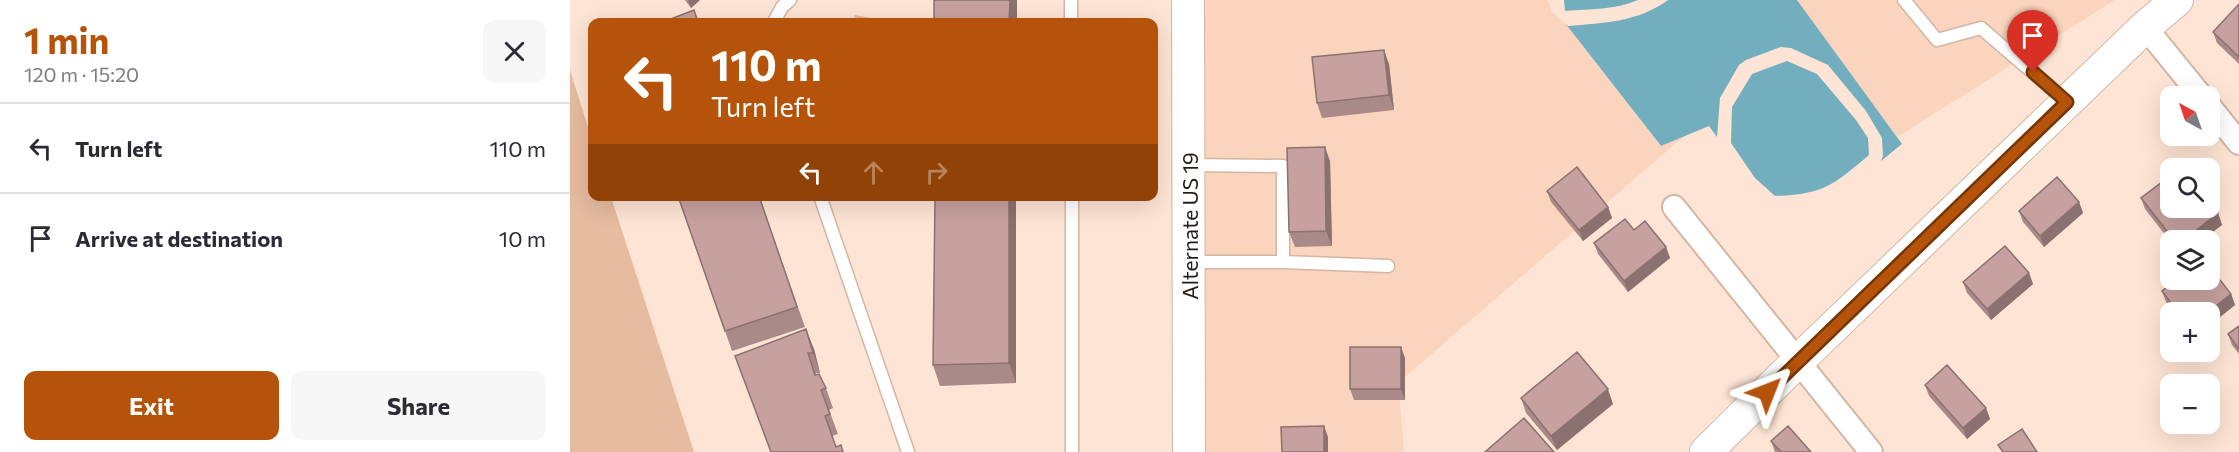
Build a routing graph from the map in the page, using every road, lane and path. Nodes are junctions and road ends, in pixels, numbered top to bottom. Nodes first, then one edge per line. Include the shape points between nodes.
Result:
1 (790, 0) edge
2 (1071, 0) edge
3 (1188, 0) edge
4 (1904, 0) edge
5 (2177, 0) edge
6 (776, 18) edge
7 (1071, 18) edge
8 (2145, 27) junction
9 (2193, 86) edge
10 (2067, 102) junction
11 (2220, 119) edge
12 (2239, 143) edge
13 (1189, 165) junction
14 (822, 201) edge
15 (1072, 201) edge
16 (1674, 207) dead end
17 (1188, 262) junction
18 (1284, 262) junction
19 (1388, 266) dead end
20 (1797, 362) junction
21 (908, 452) edge
22 (1072, 452) edge
23 (1189, 452) edge
24 (1706, 452) edge
25 (1871, 452) edge

1 - 6 lane
2 - 7 lane
3 - 13 street, Alternate US 19
4 - 10 lane via 1937,40 1981,28
5 - 8 street
8 - 9 street
8 - 10 street
10 - 20 street
11 - 12 street
13 - 17 street, Alternate US 19
13 - 18 lane via 1283,166
14 - 21 lane
15 - 22 lane
16 - 20 street
17 - 18 lane
17 - 23 street, Alternate US 19
18 - 19 lane
20 - 24 street
20 - 25 street

